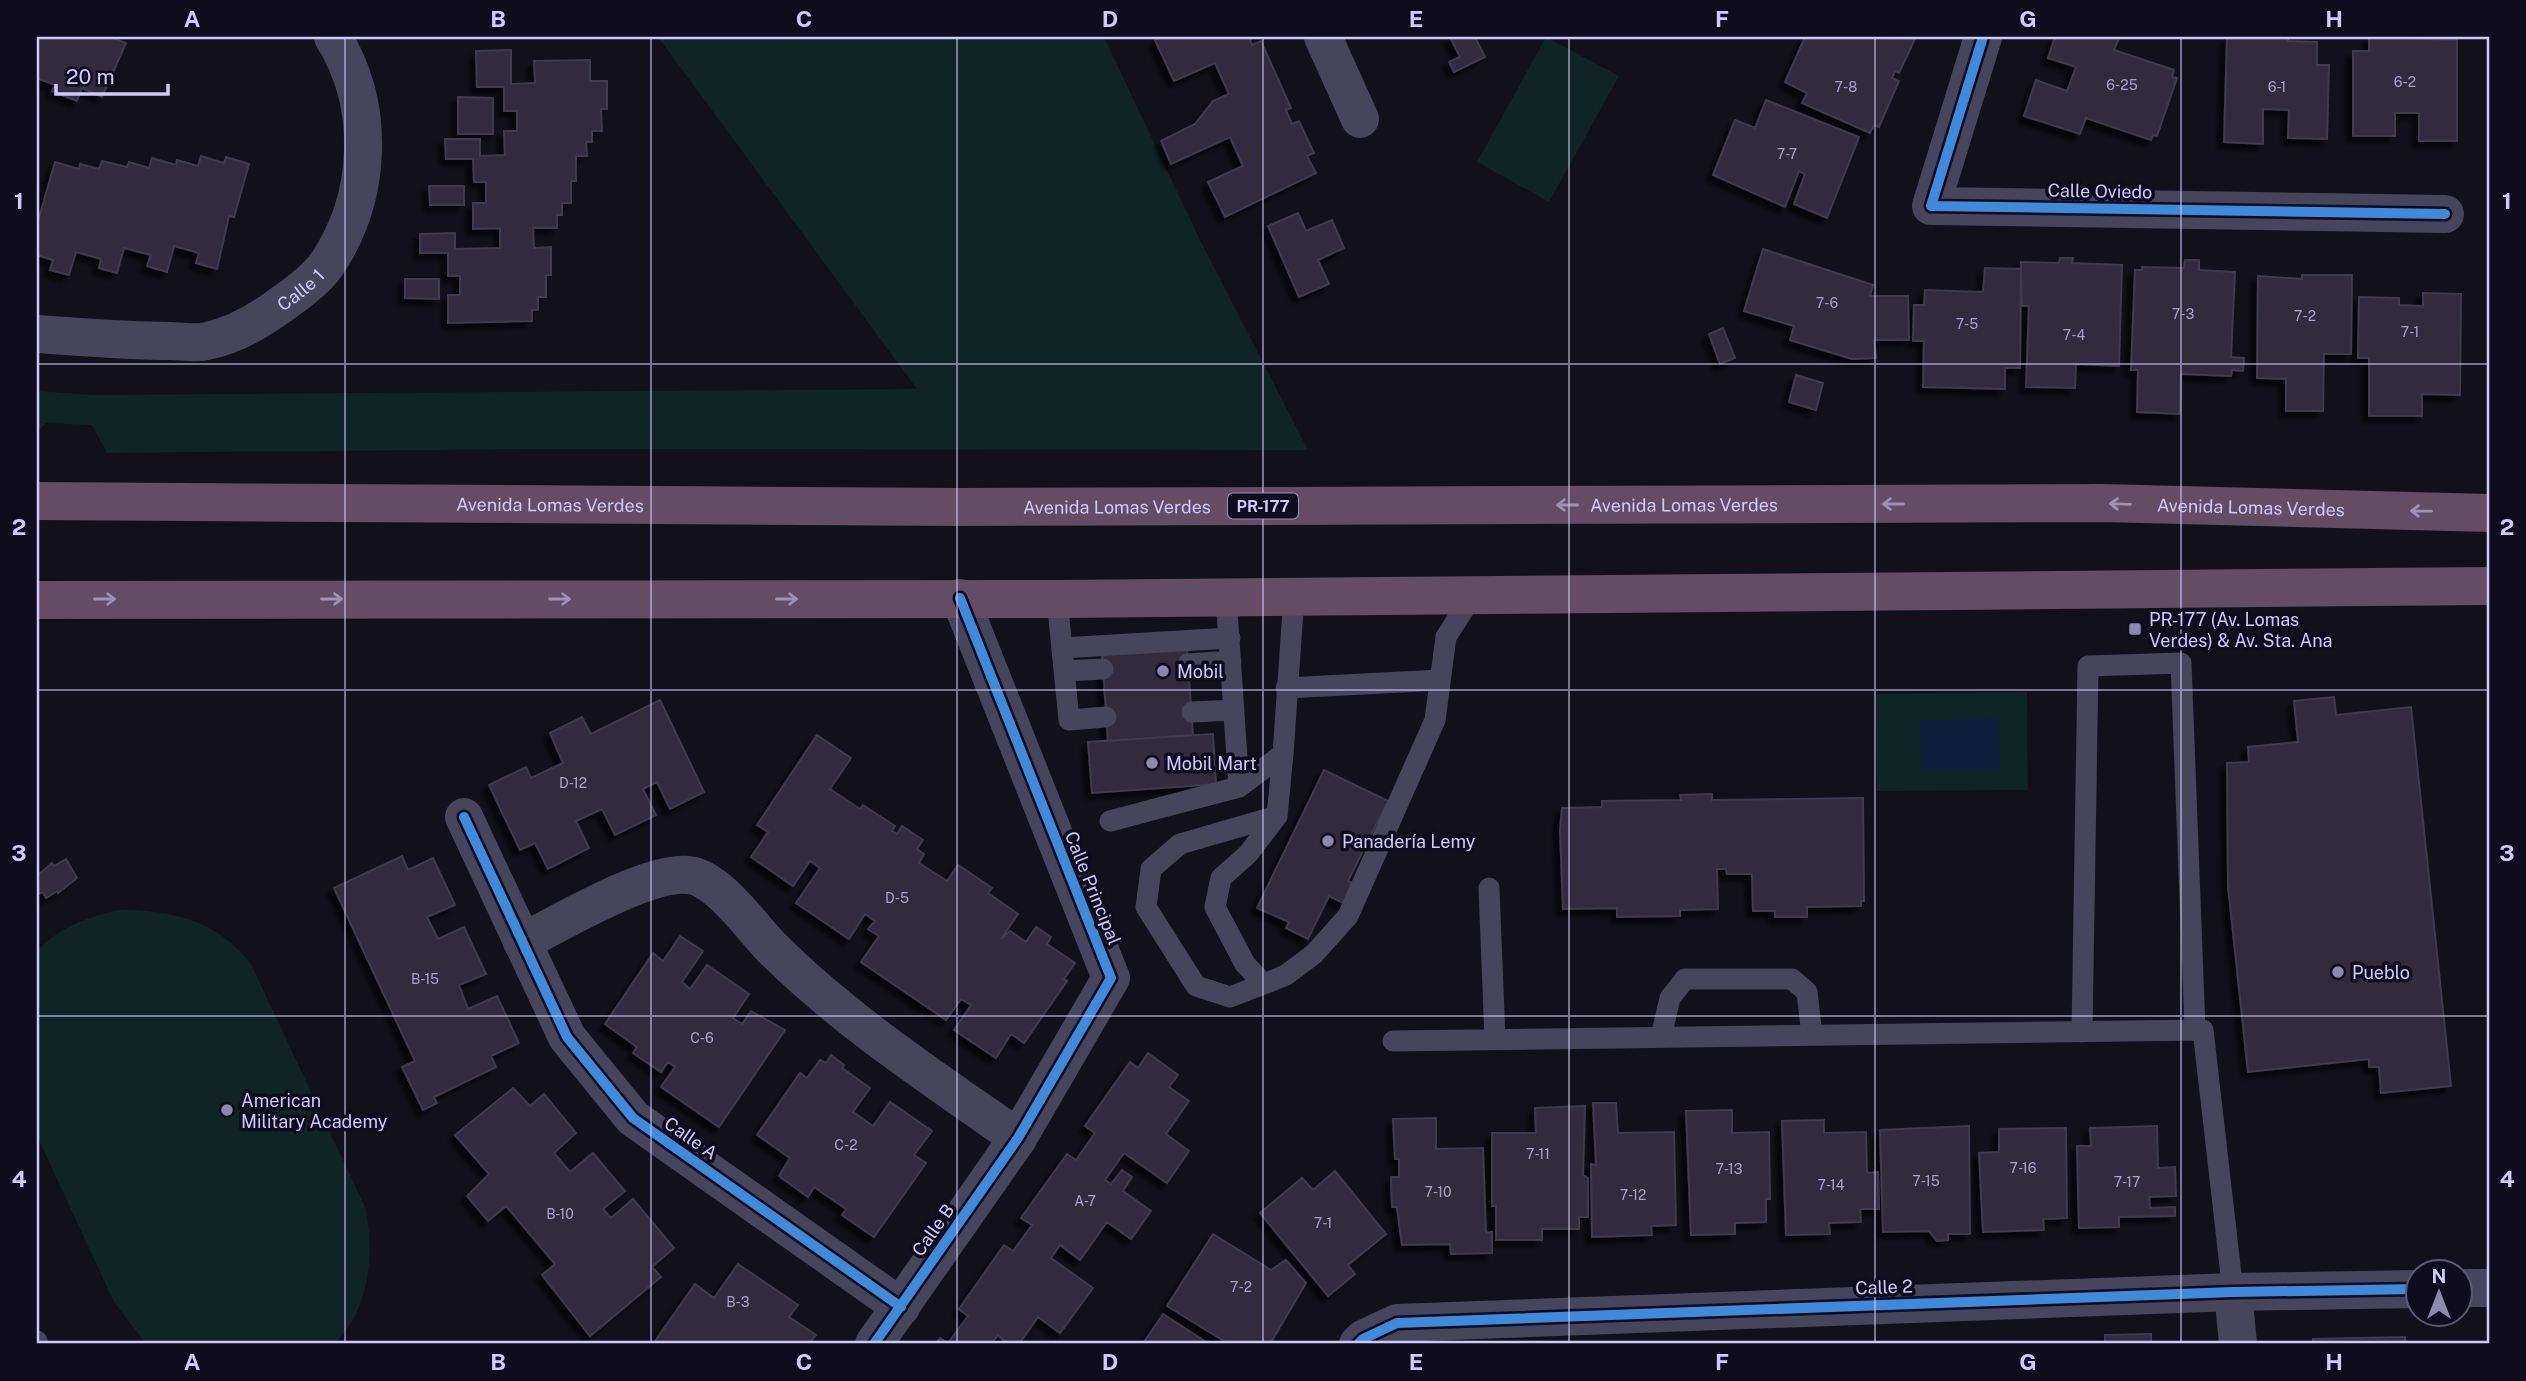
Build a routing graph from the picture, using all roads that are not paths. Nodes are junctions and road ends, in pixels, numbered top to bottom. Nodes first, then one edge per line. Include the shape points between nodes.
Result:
1 (333, 37) edge
2 (1323, 37) edge
3 (1983, 37) edge
4 (1360, 119) dead end
5 (2445, 214) dead end
6 (37, 334) edge
7 (37, 501) edge
8 (2489, 513) edge
9 (2489, 586) edge
10 (1474, 593) junction
11 (1226, 596) junction
12 (1294, 596) junction
13 (960, 598) junction
14 (1057, 599) junction
15 (37, 600) edge
16 (1230, 638) junction
17 (1062, 648) junction
18 (1231, 661) junction
19 (1188, 664) dead end
20 (1103, 669) dead end
21 (1064, 671) junction
22 (1440, 680) junction
23 (1286, 688) junction
24 (1234, 710) junction
25 (1192, 712) dead end
26 (1106, 717) dead end
27 (1283, 754) junction
28 (1239, 787) junction
29 (464, 817) dead end
30 (1277, 817) junction
31 (1110, 821) dead end
32 (1489, 888) dead end
33 (522, 942) junction
34 (1264, 984) junction
35 (2195, 1029) junction
36 (2082, 1032) junction
37 (1812, 1035) junction
38 (1661, 1037) junction
39 (1495, 1039) junction
40 (1394, 1041) dead end
41 (1018, 1138) junction
42 (993, 1174) joint
43 (2404, 1289) edge
44 (2233, 1292) junction
45 (901, 1307) junction
46 (874, 1344) edge
47 (1358, 1344) edge
48 (2238, 1344) edge

1 - 6 street, Calle 1 via 354,81 363,122 361,183 348,226 326,266 256,322 206,341
2 - 4 street
3 - 5 street, Calle Oviedo via 1931,206
8 -> 7 highway, Avenida Lomas Verdes / PR-177 via 2102,503 959,507
9 - 10 highway
10 - 12 highway
10 - 22 lane via 1447,637
11 - 12 highway
11 - 14 highway
11 - 16 lane
12 - 23 lane
13 - 14 highway
15 -> 13 highway
13 - 41 street, Calle Principal via 1111,978
14 - 17 lane
16 - 17 lane
16 - 18 lane
17 - 21 lane
18 - 19 lane
18 - 24 lane
20 - 21 lane
21 - 26 lane via 1069,720
22 - 23 lane
22 - 34 lane via 1435,720 1348,916 1314,954 1286,975
23 - 27 lane
24 - 25 lane
24 - 28 lane
27 - 28 lane
27 - 30 lane
28 - 31 lane
29 - 33 street, Calle A
30 - 34 lane via 1248,854 1221,878 1215,907 1245,964
30 - 34 lane via 1180,844 1151,870 1146,907 1196,986 1230,997
32 - 39 lane
33 - 41 street via 638,886 669,875 691,874 722,892 780,956 855,1023
33 - 45 street, Calle A via 567,1037 633,1118
35 - 36 lane
35 - 36 lane via 2181,663 2088,666
35 - 44 lane via 2203,1030
36 - 37 lane
37 - 38 lane
37 - 38 lane via 1807,992 1792,979 1685,979 1670,998
38 - 39 lane
39 - 40 lane
41 - 42 street, Calle Principal
42 - 45 street, Calle B
43 - 44 street, Calle 2
44 - 47 street, Calle 2 via 1397,1323
44 - 48 street
45 - 46 street, Calle B

